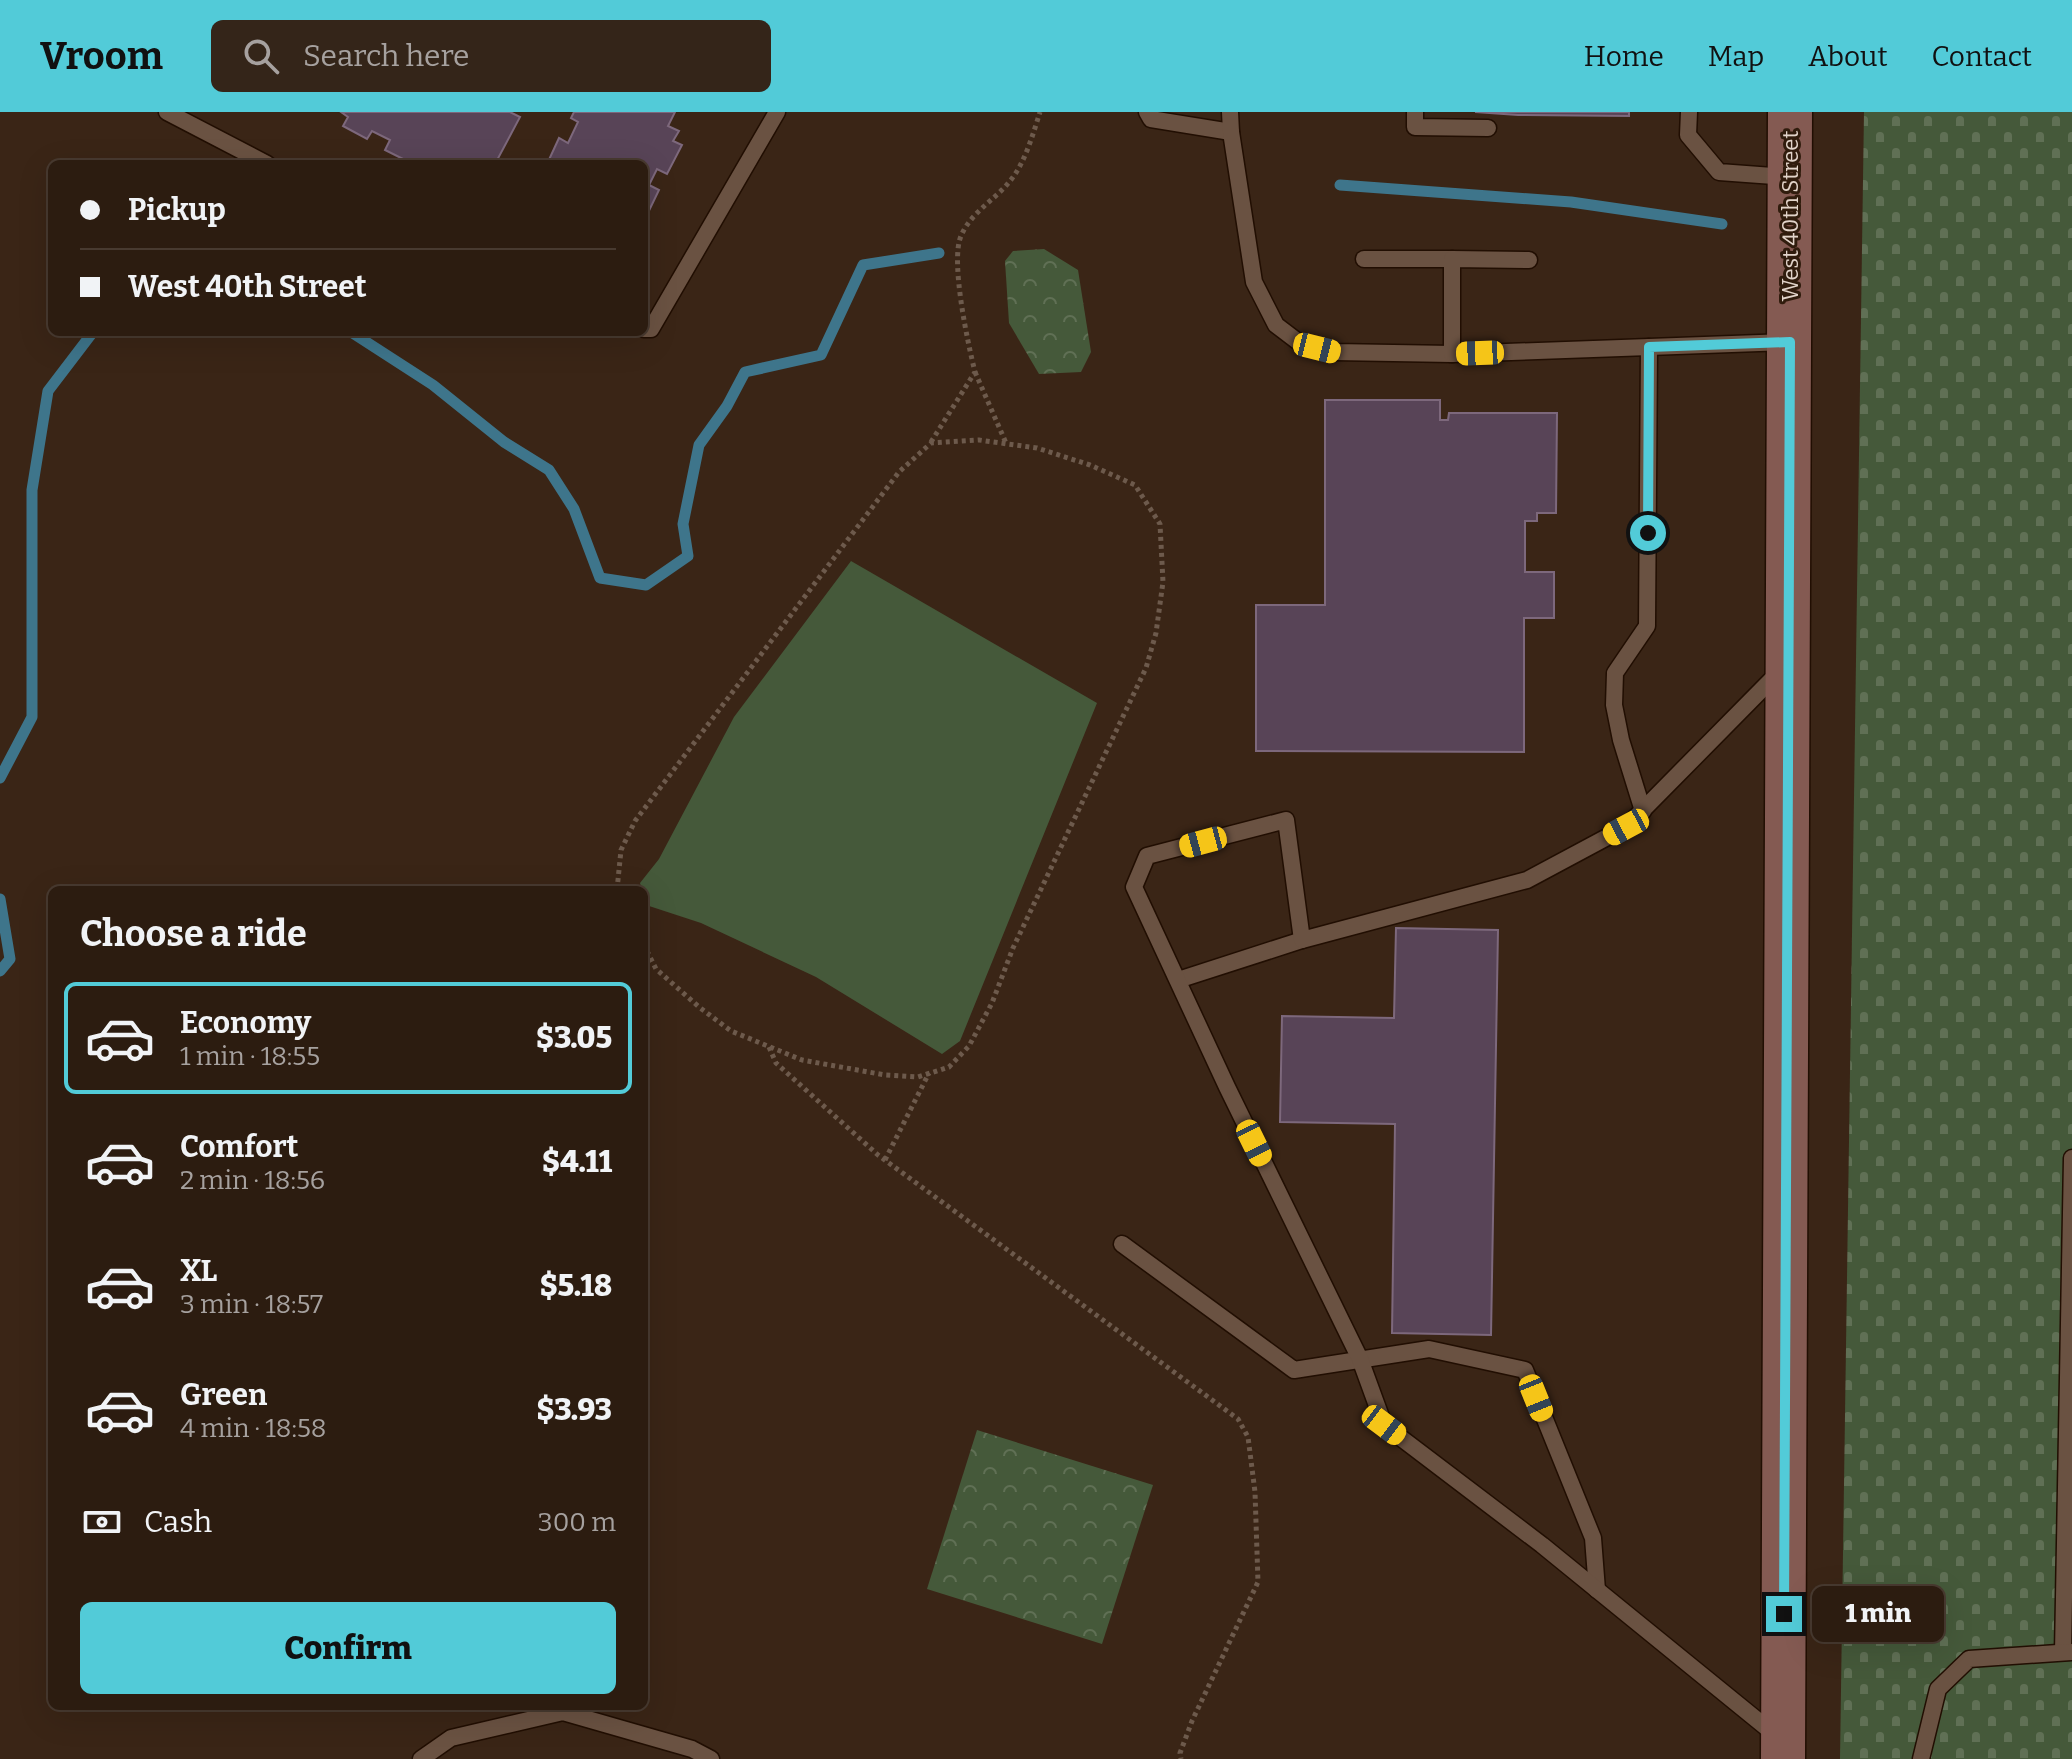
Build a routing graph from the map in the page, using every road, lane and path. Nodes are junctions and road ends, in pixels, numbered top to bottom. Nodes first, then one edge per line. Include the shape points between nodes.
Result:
1 (167, 112) edge
2 (777, 112) edge
3 (1040, 112) edge
4 (1147, 112) edge
5 (1230, 112) edge
6 (1415, 112) edge
7 (1689, 112) edge
8 (1790, 112) edge
9 (1488, 128) dead end
10 (1231, 132) junction
11 (259, 160) edge
12 (1790, 177) junction
13 (1364, 259) dead end
14 (1452, 259) junction
15 (1529, 260) dead end
16 (648, 329) edge
17 (1790, 342) junction
18 (1649, 347) junction
19 (1452, 354) junction
20 (975, 372) junction
21 (931, 443) junction
22 (1007, 444) junction
23 (1788, 662) junction
24 (1643, 811) junction
25 (617, 886) edge
26 (1302, 940) junction
27 (648, 953) edge
28 (1178, 980) junction
29 (769, 1047) junction
30 (929, 1073) junction
31 (2072, 1158) edge
32 (885, 1160) junction
33 (1122, 1244) dead end
34 (1360, 1359) junction
35 (1597, 1590) junction
36 (2068, 1652) edge
37 (1783, 1750) edge
38 (421, 1759) edge
39 (711, 1759) edge
40 (1181, 1759) edge
41 (1921, 1759) edge

1 - 11 lane
2 - 16 lane
3 - 20 path via 1012,179 976,213 959,238 965,333
4 - 10 lane via 1151,119
5 - 10 lane
6 - 9 lane via 1415,127
7 - 12 lane via 1688,135 1719,172
8 - 12 main road, West 40th Street
10 - 19 lane via 1254,282 1276,325 1301,344 1334,352
12 - 17 main road, West 40th Street
13 - 14 lane
14 - 15 lane
14 - 19 lane
17 - 18 lane
17 - 23 main road, West 40th Street
18 - 19 lane
18 - 24 lane via 1647,626 1615,673 1614,695 1621,740
20 - 21 path
20 - 22 path
21 - 22 path
21 - 25 path via 899,472 635,821 621,850
22 - 30 path via 1037,448 1135,485 1160,524 1163,582 1146,668 992,1003 969,1046 949,1067
23 - 24 lane
23 - 37 main road, West 40th Street
24 - 26 lane via 1626,827 1527,880
26 - 28 lane
26 - 28 lane via 1286,820 1147,856 1134,887
27 - 29 path via 656,969 699,1007 731,1031
28 - 34 lane
29 - 30 path via 802,1060 885,1075
29 - 32 path via 776,1063
30 - 32 path
31 - 36 lane
32 - 40 path via 1206,1394 1238,1419 1248,1437 1258,1582 1192,1721
33 - 34 lane via 1294,1370
34 - 35 lane via 1384,1425
34 - 35 lane via 1429,1349 1525,1370 1593,1538
35 - 37 lane
36 - 41 lane via 1969,1659 1938,1689
38 - 39 lane via 451,1738 563,1712

